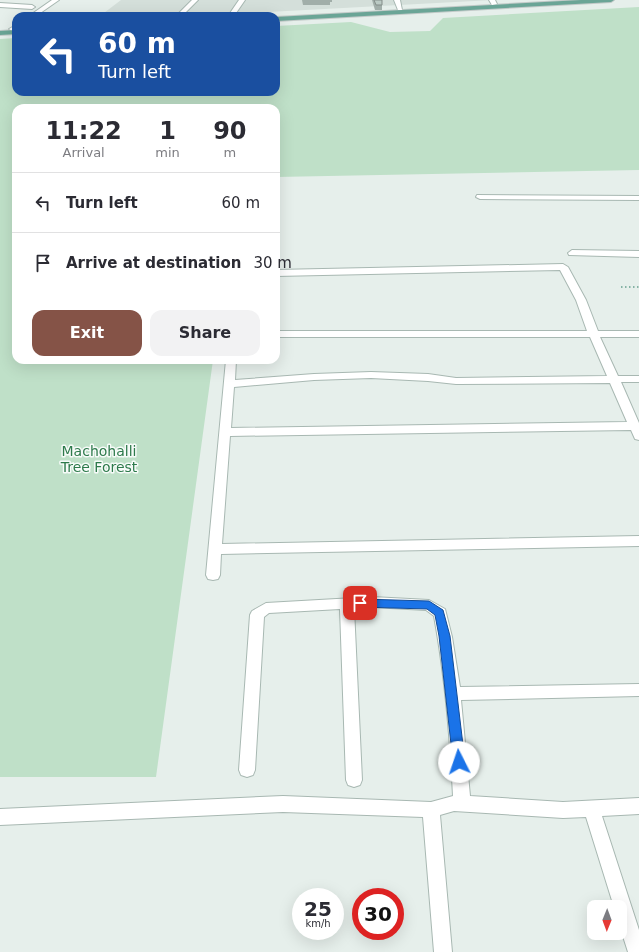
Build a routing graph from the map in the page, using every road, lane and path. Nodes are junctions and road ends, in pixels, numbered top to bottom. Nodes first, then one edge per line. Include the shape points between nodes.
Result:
1 (56, 0) edge
2 (195, 0) edge
3 (242, 0) edge
4 (397, 0) edge
5 (563, 0) edge
6 (611, 0) edge
7 (493, 2) edge
8 (0, 6) edge
9 (32, 7) dead end
10 (400, 9) junction
11 (38, 12) edge
12 (183, 12) edge
13 (234, 12) edge
14 (280, 18) edge
15 (280, 18) edge
16 (12, 29) edge
17 (0, 31) edge
18 (480, 198) dead end
19 (639, 198) edge
20 (572, 253) dead end
21 (639, 254) edge
22 (280, 273) edge
23 (620, 287) dead end
24 (639, 287) edge
25 (280, 334) edge
26 (594, 334) junction
27 (639, 334) edge
28 (230, 364) edge
29 (614, 379) junction
30 (639, 379) edge
31 (229, 384) junction
32 (637, 431) edge
33 (225, 432) junction
34 (639, 541) edge
35 (215, 549) junction
36 (213, 575) dead end
37 (347, 604) junction
38 (639, 690) edge
39 (452, 694) junction
40 (247, 770) dead end
41 (354, 780) dead end
42 (462, 804) junction
43 (639, 806) edge
44 (592, 809) junction
45 (430, 810) junction
46 (0, 817) edge
47 (443, 952) edge
48 (638, 952) edge

1 - 11 street
2 - 12 street
3 - 13 street
4 - 10 street
5 - 7 main road
6 - 15 main road
7 - 10 main road
8 - 9 street
10 - 14 main road
16 - 17 main road
18 - 19 street
20 - 21 street
22 - 26 street via 563,267 581,300
23 - 24 path
25 - 26 street
26 - 27 street
26 - 29 street
28 - 31 street
29 - 30 street
29 - 31 street via 456,381 428,377 346,376
29 - 32 street
31 - 33 street
32 - 33 street
33 - 35 street
34 - 35 street
35 - 36 street
37 - 39 street via 372,602 429,605 440,613
37 - 40 street via 266,608 257,615
37 - 41 street
38 - 39 street
39 - 42 street
42 - 44 street via 563,810
42 - 45 street via 454,803
43 - 44 street
44 - 48 street
45 - 46 street via 283,804
45 - 47 street

